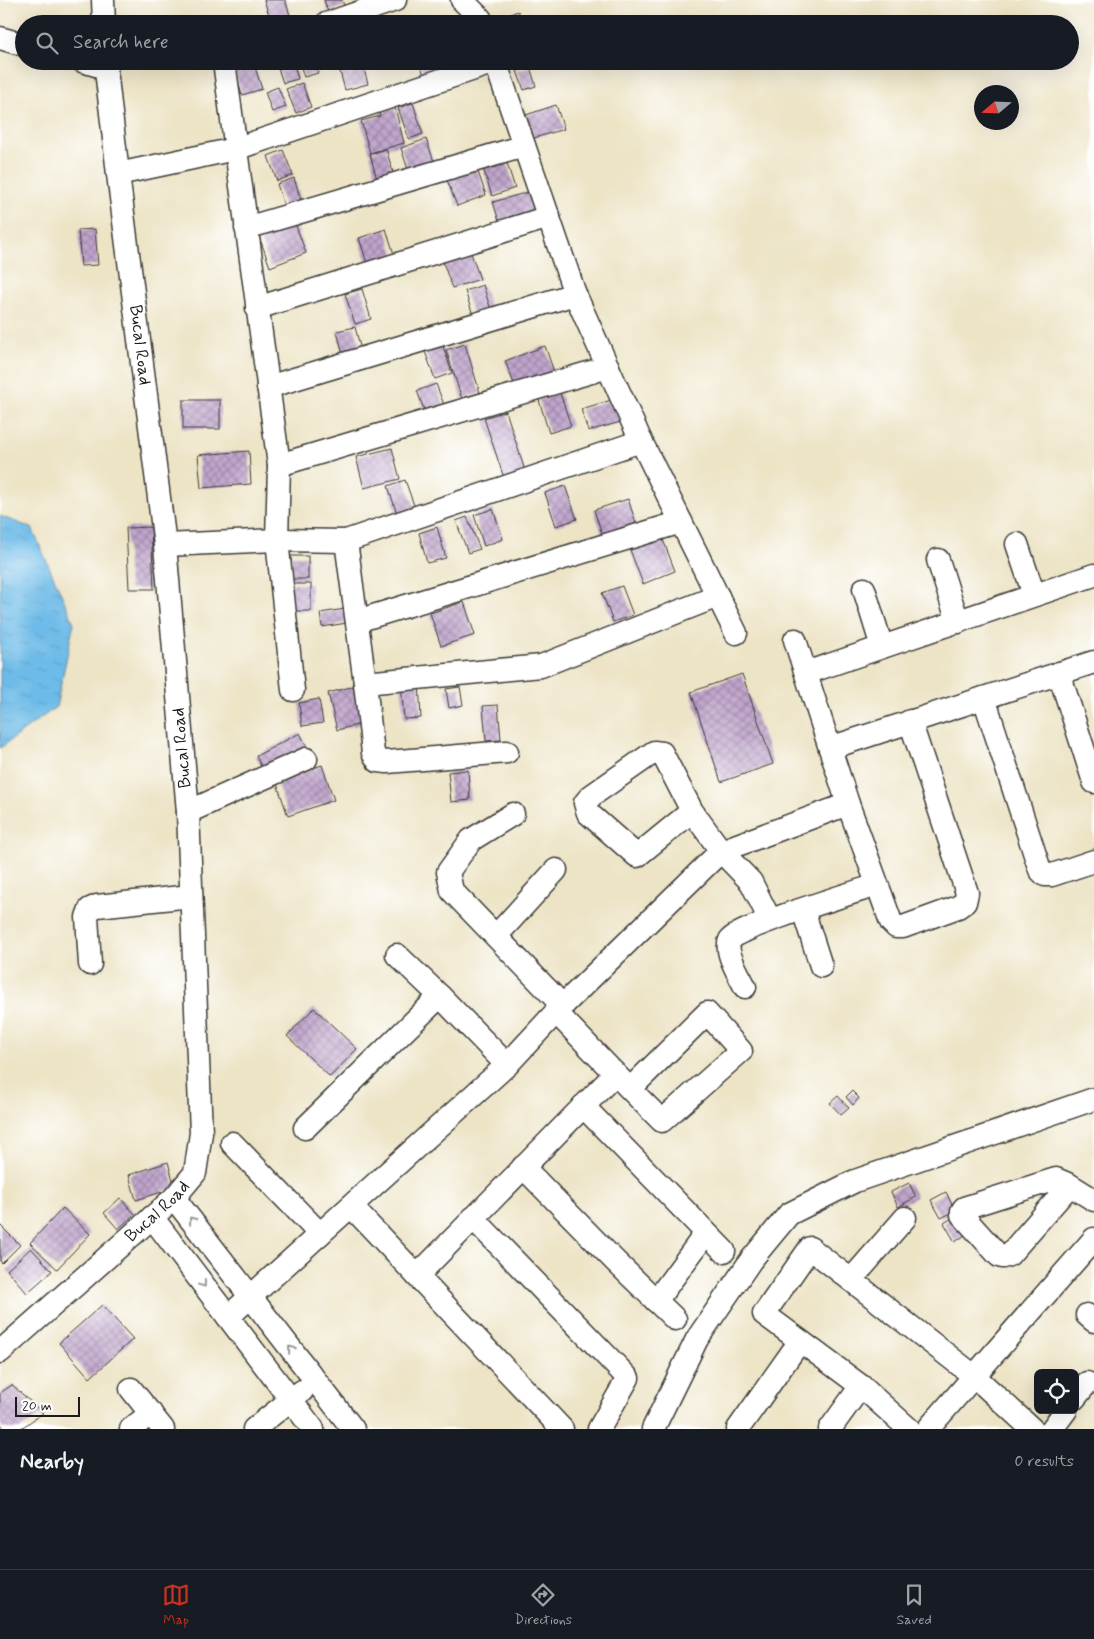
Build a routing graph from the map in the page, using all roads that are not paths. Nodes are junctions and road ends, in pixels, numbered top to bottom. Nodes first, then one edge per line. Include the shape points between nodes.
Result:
1 (103, 0) edge
2 (395, 0) edge
3 (462, 0) edge
4 (104, 15) edge
5 (352, 15) edge
6 (477, 15) edge
7 (0, 38) edge
8 (15, 42) edge
9 (107, 70) edge
10 (224, 70) edge
11 (471, 70) edge
12 (498, 70) edge
13 (524, 146) junction
14 (235, 149) junction
15 (118, 174) junction
16 (548, 217) junction
17 (246, 228) junction
18 (575, 294) junction
19 (257, 308) junction
20 (608, 367) junction
21 (268, 387) junction
22 (641, 442) junction
23 (279, 465) junction
24 (681, 522) junction
25 (277, 540) junction
26 (346, 541) junction
27 (1018, 544) dead end
28 (165, 545) junction
29 (938, 560) dead end
30 (1094, 575) edge
31 (864, 589) dead end
32 (1034, 595) junction
33 (718, 596) junction
34 (357, 621) junction
35 (958, 622) junction
36 (736, 633) dead end
37 (794, 640) dead end
38 (882, 647) junction
39 (1094, 662) edge
40 (806, 673) junction
41 (1059, 673) junction
42 (365, 683) junction
43 (293, 690) dead end
44 (984, 698) junction
45 (910, 721) junction
46 (830, 748) junction
47 (507, 752) dead end
48 (306, 759) dead end
49 (1094, 782) edge
50 (848, 804) junction
51 (692, 811) junction
52 (188, 812) junction
53 (513, 814) dead end
54 (721, 851) junction
55 (1094, 861) edge
56 (556, 870) dead end
57 (877, 885) junction
58 (191, 896) junction
59 (802, 910) junction
60 (770, 920) junction
61 (496, 936) junction
62 (397, 955) dead end
63 (90, 964) dead end
64 (821, 966) dead end
65 (745, 987) dead end
66 (440, 996) junction
67 (560, 1009) junction
68 (507, 1065) junction
69 (622, 1082) junction
70 (1094, 1099) edge
71 (583, 1106) junction
72 (306, 1128) dead end
73 (232, 1143) dead end
74 (523, 1167) junction
75 (1070, 1184) dead end
76 (174, 1198) junction
77 (1094, 1200) edge
78 (351, 1206) junction
79 (152, 1217) junction
80 (473, 1218) junction
81 (905, 1218) dead end
82 (320, 1234) junction
83 (706, 1234) junction
84 (1094, 1239) edge
85 (724, 1251) dead end
86 (417, 1276) junction
87 (851, 1280) junction
88 (251, 1297) junction
89 (656, 1301) junction
90 (228, 1317) junction
91 (675, 1319) dead end
92 (800, 1341) junction
93 (0, 1352) edge
94 (974, 1376) junction
95 (315, 1380) junction
96 (861, 1386) junction
97 (131, 1389) dead end
98 (291, 1400) junction
99 (1063, 1414) edge
100 (157, 1421) edge
101 (279, 1421) edge
102 (131, 1429) edge
103 (254, 1429) edge
104 (313, 1429) edge
105 (353, 1429) edge
106 (562, 1429) edge
107 (599, 1429) edge
108 (652, 1429) edge
109 (738, 1429) edge
110 (830, 1429) edge
111 (909, 1429) edge
112 (928, 1429) edge
113 (1032, 1429) edge
114 (1052, 1429) edge

1 - 4 street
2 - 5 street
3 - 6 street
7 - 8 street
9 - 15 street, Bucal Road
10 - 14 street
11 - 14 street
12 - 13 street
13 - 16 street
13 - 17 street
14 - 15 street
14 - 17 street
15 - 28 street, Bucal Road
16 - 18 street
16 - 19 street
17 - 19 street
18 - 20 street
18 - 21 street
19 - 21 street
20 - 22 street
20 - 23 street
21 - 23 street
22 - 24 street
22 - 26 street
23 - 25 street
24 - 33 street
24 - 34 street
25 - 26 street
25 - 28 street
25 - 43 street
26 - 34 street
27 - 32 street
28 - 52 street, Bucal Road
29 - 35 street
30 - 32 street
31 - 38 street
32 - 35 street
33 - 36 street
33 - 42 street via 541,666
34 - 42 street
35 - 38 street
37 - 40 street
38 - 40 street
39 - 41 street
40 - 46 street
41 - 44 street
41 - 49 street
42 - 47 street via 373,753 378,761
44 - 45 street
44 - 55 street via 1040,870 1044,875 1052,875
45 - 46 street
45 - 57 street via 967,893 965,902 958,907 896,927
46 - 50 street
48 - 52 street
50 - 54 street
50 - 57 street
51 - 51 street via 637,856 588,813 585,803 654,752 662,753
51 - 54 street
52 - 58 street, Bucal Road
53 - 61 street via 471,840 448,872 452,890
54 - 60 street via 751,882
54 - 67 street
56 - 61 street
57 - 59 street
58 - 63 street via 90,909 87,916
58 - 76 street, Bucal Road via 201,1133 195,1173
59 - 60 street
59 - 64 street
60 - 65 street via 730,940 729,951
61 - 67 street
62 - 66 street
66 - 68 street
66 - 72 street
67 - 68 street
67 - 69 street
68 - 78 street
69 - 69 street via 707,1013 741,1051 662,1121
69 - 71 street
70 - 108 street via 855,1181 788,1214 751,1260 697,1339
71 - 74 street
71 - 83 street
73 - 82 street
74 - 80 street
74 - 89 street
75 - 77 street
76 - 79 street, Bucal Road
88 -> 76 street
78 - 82 street
78 - 86 street
79 -> 90 street
79 - 93 street, Bucal Road
80 - 86 street
80 - 107 street via 628,1378
81 - 87 street
82 - 88 street
83 - 85 street
83 - 89 street
84 - 94 street
86 - 106 street
87 - 92 street via 810,1248 764,1314
87 - 94 street
88 - 90 street
95 -> 88 street
89 - 91 street
90 - 98 street
92 - 96 street
92 - 109 street
94 - 112 street
94 - 113 street
95 - 98 street
95 - 105 street
96 - 110 street
96 - 111 street
97 - 100 street
98 - 101 street
98 - 104 street
99 - 114 street
100 - 102 street
101 - 103 street

